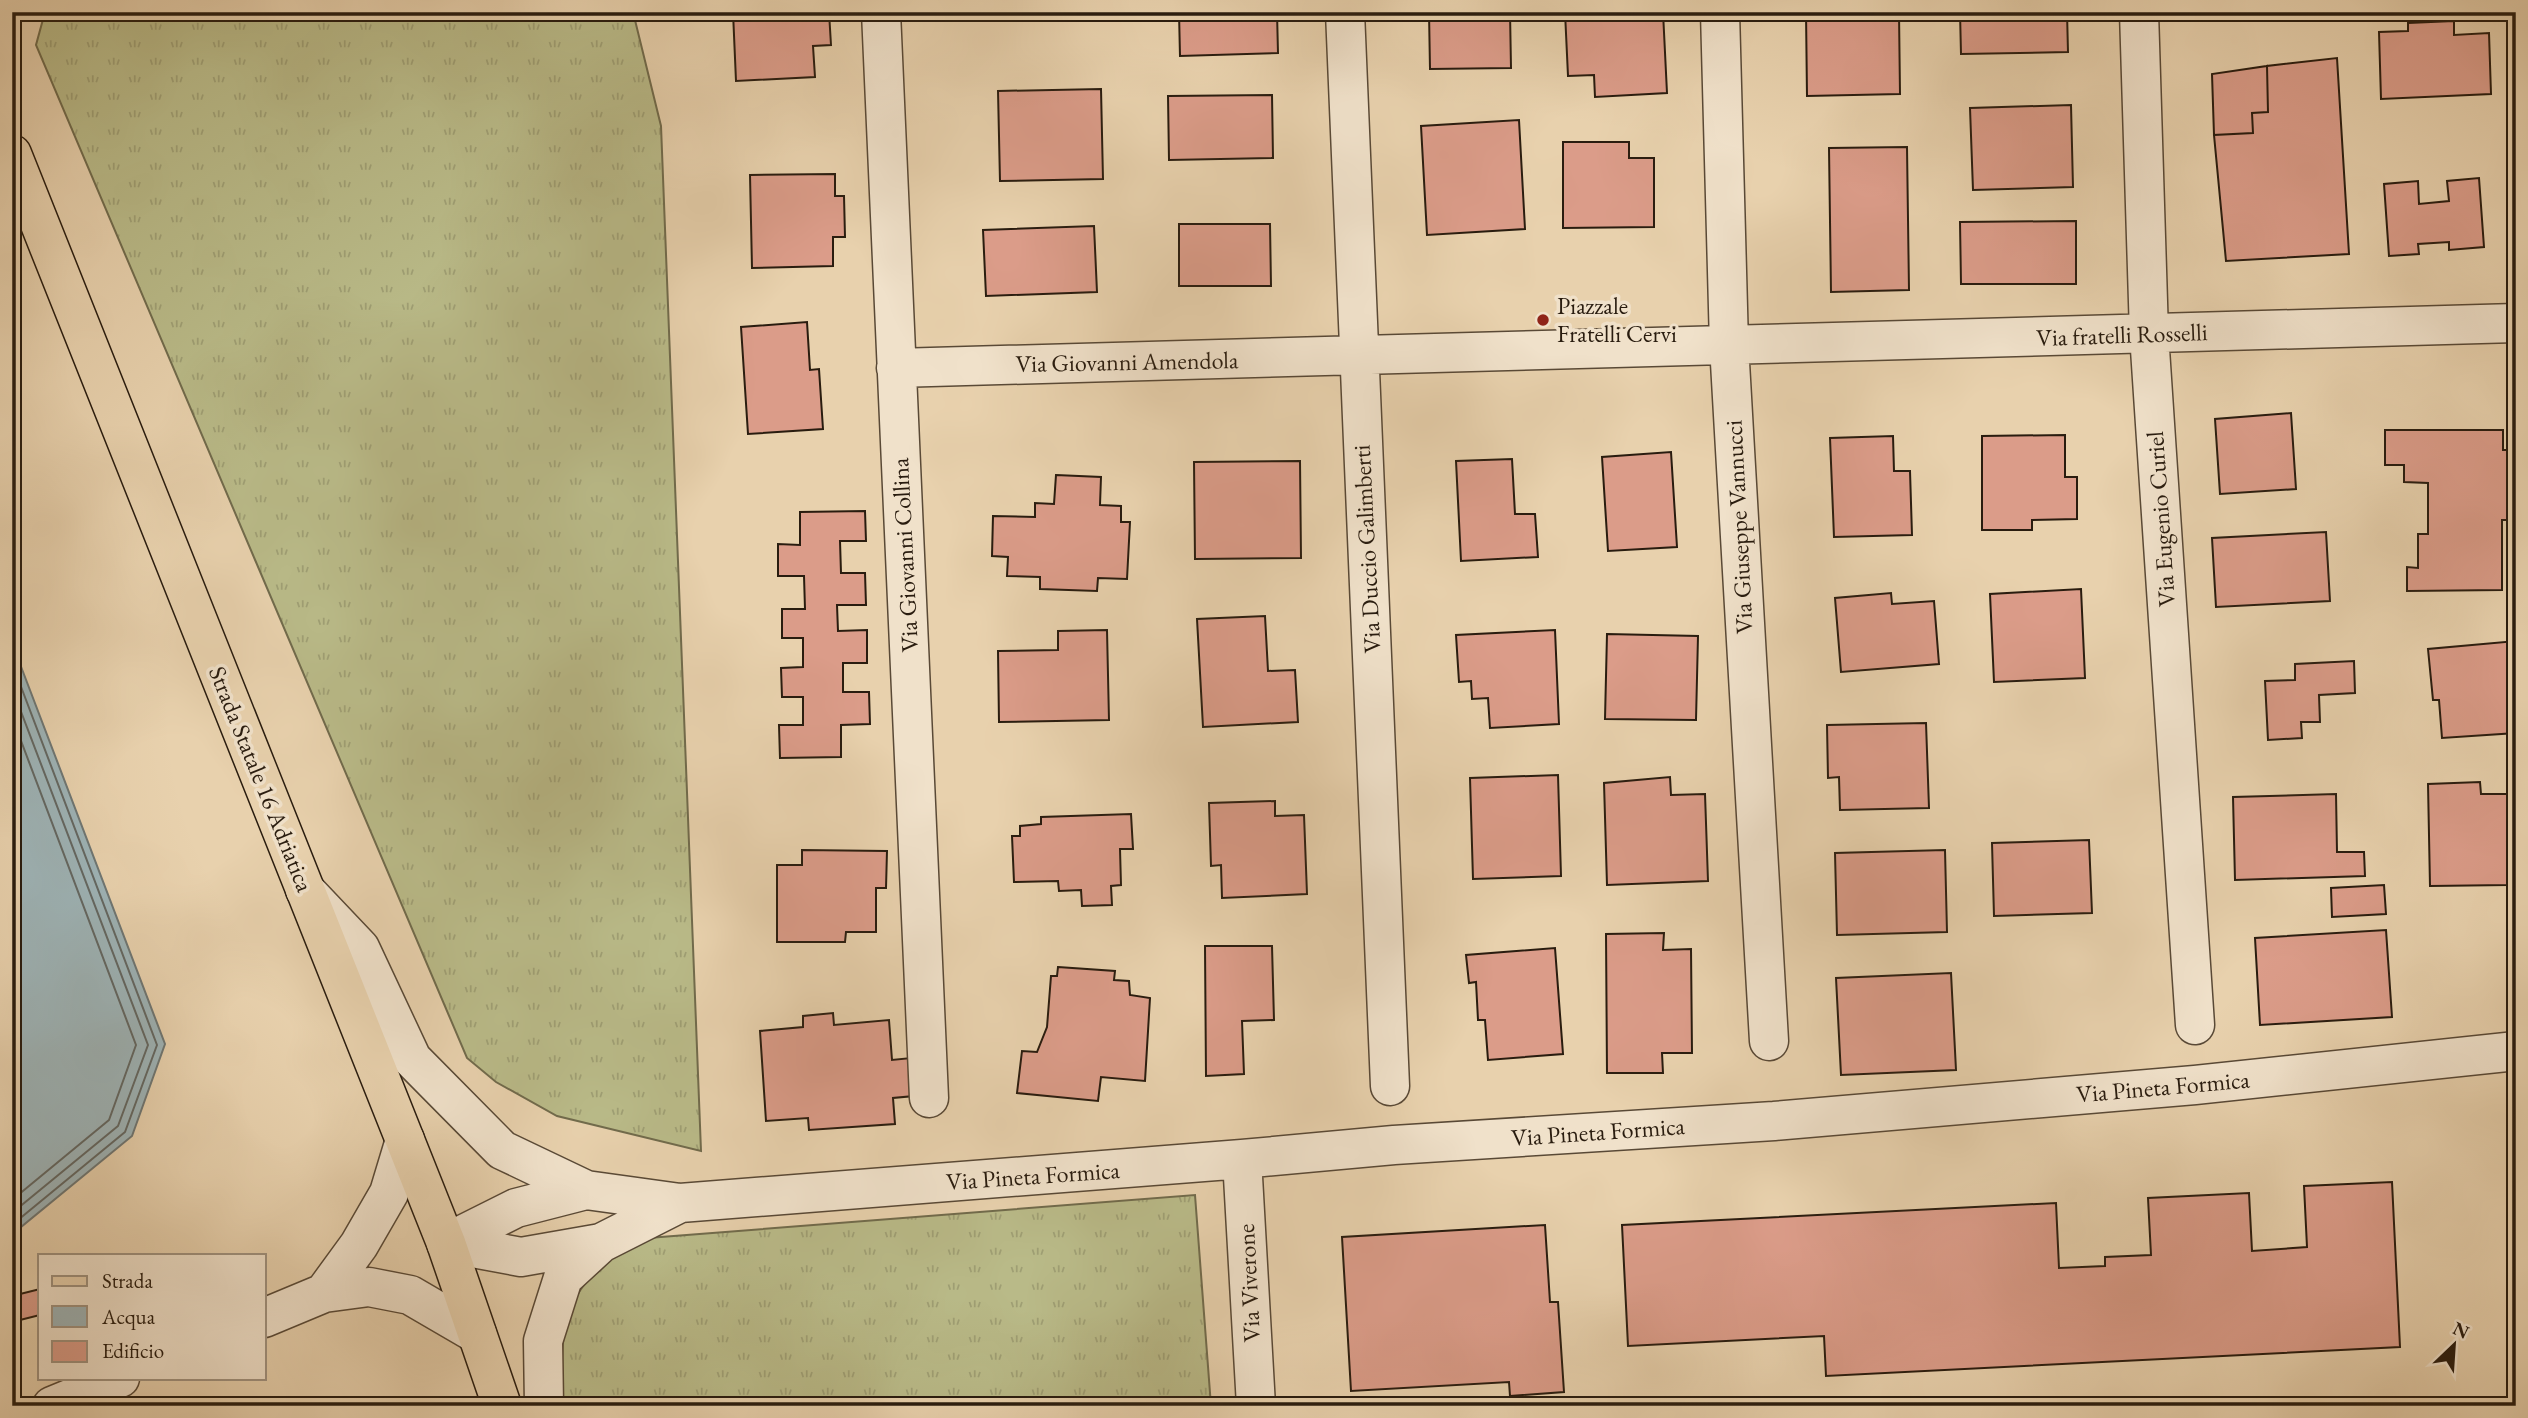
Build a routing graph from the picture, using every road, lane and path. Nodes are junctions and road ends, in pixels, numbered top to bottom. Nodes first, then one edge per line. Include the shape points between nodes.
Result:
1 (881, 12) edge
2 (1345, 12) edge
3 (1720, 12) edge
4 (2139, 12) edge
5 (12, 154) edge
6 (2516, 323) edge
7 (2149, 334) junction
8 (1729, 345) junction
9 (1358, 356) junction
10 (896, 368) junction
11 (305, 890) junction
12 (2195, 1025) dead end
13 (1769, 1041) dead end
14 (2516, 1051) edge
15 (1390, 1086) dead end
16 (929, 1098) dead end
17 (405, 1140) junction
18 (1242, 1159) junction
19 (586, 1190) junction
20 (680, 1203) junction
21 (446, 1243) junction
22 (601, 1243) junction
23 (324, 1293) junction
24 (266, 1317) edge
25 (477, 1334) junction
26 (115, 1380) edge
27 (52, 1406) edge
28 (502, 1406) edge
29 (544, 1406) edge
30 (1256, 1406) edge

1 - 10 street, Via Giovanni Collina
2 - 9 street, Via Duccio Galimberti
3 - 8 street, Via Giuseppe Vannucci
4 - 7 street, Via Eugenio Curiel
5 - 11 main road, Strada Statale 16 Adriatica
6 - 7 street, Via fratelli Rosselli
7 - 8 street, Via fratelli Rosselli
7 - 12 street, Via Eugenio Curiel
8 - 9 street
8 - 13 street, Via Giuseppe Vannucci
9 - 10 street, Via Giovanni Amendola
9 - 15 street, Via Duccio Galimberti
10 - 16 street, Via Giovanni Collina
11 - 17 main road, Strada Statale 16 Adriatica
11 - 19 street, Via Pineta Formica via 360,948 412,1059 502,1150
14 - 18 street, Via Pineta Formica via 2208,1084 1774,1121
17 - 21 main road, Strada Statale 16 Adriatica
17 - 23 street via 389,1193
18 - 20 street, Via Pineta Formica
18 - 30 street, Via Viverone
19 - 20 street, Via Pineta Formica
19 - 21 street, Via Pineta Formica via 516,1208
20 - 22 street, Via Pineta Formica
21 - 22 street, Via Pineta Formica via 521,1257
21 - 25 main road, Strada Statale 16 Adriatica
22 - 29 street, Via Pineta Formica via 563,1278 542,1341
23 - 24 street
23 - 25 street via 369,1287 410,1295
25 - 28 main road, Strada Statale 16 Adriatica
26 - 27 street

